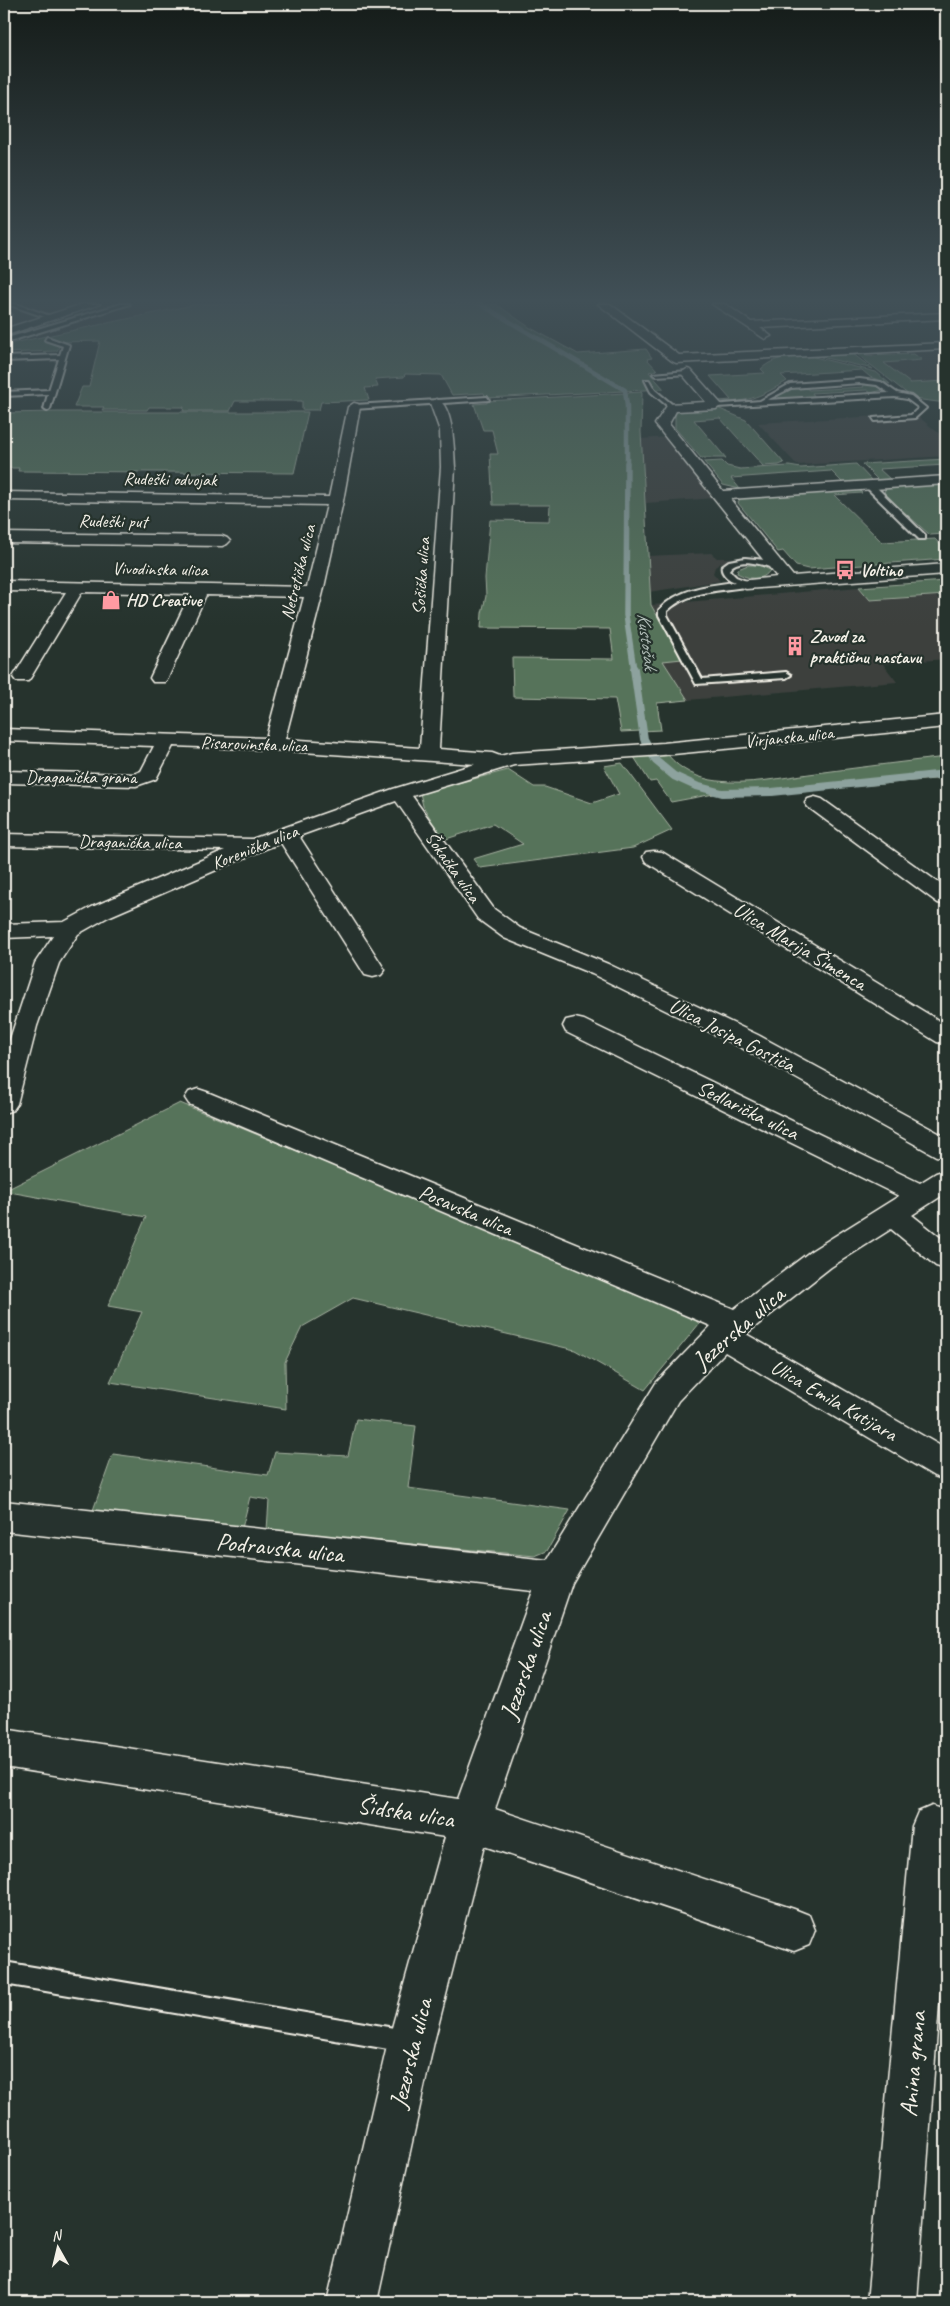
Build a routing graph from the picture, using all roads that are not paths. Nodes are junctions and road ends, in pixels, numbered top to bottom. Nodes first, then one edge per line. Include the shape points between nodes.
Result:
1 (353, 412) edge
2 (439, 412) edge
3 (668, 412) edge
4 (919, 412) edge
5 (875, 419) dead end
6 (946, 480) edge
7 (869, 485) junction
8 (721, 495) junction
9 (4, 496) edge
10 (336, 501) junction
11 (922, 537) dead end
12 (4, 538) edge
13 (222, 540) dead end
14 (778, 567) junction
15 (946, 569) edge
16 (789, 581) junction
17 (746, 584) junction
18 (4, 586) edge
19 (77, 587) junction
20 (200, 590) junction
21 (315, 592) junction
22 (786, 675) dead end
23 (22, 677) dead end
24 (159, 678) dead end
25 (946, 721) edge
26 (4, 735) edge
27 (167, 740) junction
28 (274, 744) junction
29 (631, 751) joint
30 (429, 754) junction
31 (503, 761) junction
32 (4, 777) edge
33 (400, 793) junction
34 (815, 803) dead end
35 (286, 833) junction
36 (4, 840) edge
37 (257, 844) junction
38 (654, 857) dead end
39 (946, 898) edge
40 (69, 929) junction
41 (4, 931) edge
42 (512, 933) joint
43 (373, 970) dead end
44 (575, 1026) dead end
45 (14, 1027) edge
46 (946, 1036) edge
47 (198, 1098) dead end
48 (4, 1104) edge
49 (946, 1149) edge
50 (920, 1196) edge
51 (946, 1258) edge
52 (729, 1329) junction
53 (946, 1466) edge
54 (4, 1516) edge
55 (556, 1577) junction
56 (4, 1748) edge
57 (470, 1821) junction
58 (932, 1826) dead end
59 (794, 1930) dead end
60 (4, 1973) edge
61 (411, 2042) junction
62 (352, 2302) edge
63 (892, 2302) edge

1 - 10 street, Netretička ulica
2 - 30 street, Sošička ulica via 446,431 448,467
3 - 8 street via 662,424
4 - 5 lane via 913,417
6 - 7 street
7 - 8 street
7 - 11 lane
8 - 14 street
9 - 10 street, Rudeški odvojak
10 - 21 street, Netretička ulica
12 - 13 street, Rudeški put
14 - 16 street
14 - 17 lane via 755,561 726,566 728,574
15 - 16 street
16 - 17 street
17 - 22 lane via 718,587 677,599 670,602 663,615 699,682
18 - 19 street, Vivodinska ulica
19 - 20 street, Vivodinska ulica
19 - 23 street
20 - 21 street, Vivodinska ulica
20 - 24 street
21 - 28 street, Netretička ulica
25 - 29 street, Virjanska ulica
26 - 27 street, Pisarovinska ulica
27 - 28 street, Pisarovinska ulica
27 - 32 street, Draganićka grana via 149,775 136,780
28 - 30 street, Pisarovinska ulica
29 - 31 street, Korenička ulica
30 - 31 street, Pisarovinska ulica
31 - 33 street, Korenička ulica
33 - 35 street, Korenička ulica
33 - 42 street, Šokačka ulica via 486,914
34 - 39 street
35 - 37 street, Korenička ulica
35 - 43 street
36 - 37 street, Draganićka ulica
37 - 40 street, Korenička ulica via 100,912
38 - 46 street, Ulica Marija Šimenca
40 - 41 street
40 - 45 street, Korenička ulica via 47,963
42 - 49 street, Ulica Josipa Gostiča via 600,969 748,1041
44 - 50 street, Sedlarička ulica
45 - 48 street, Korenička ulica
47 - 52 street, Posavska ulica
50 - 51 street, Sedlarička ulica
50 - 52 street, Jezerska ulica via 821,1258
52 - 53 street, Ulica Emila Kutijara
52 - 55 street, Jezerska ulica via 667,1392
54 - 55 street, Podravska ulica
55 - 57 street, Jezerska ulica
56 - 57 street, Šidska ulica
57 - 59 street, Šidska ulica
57 - 61 street, Jezerska ulica
58 - 63 street, Anina grana
60 - 61 lane
61 - 62 street, Jezerska ulica

